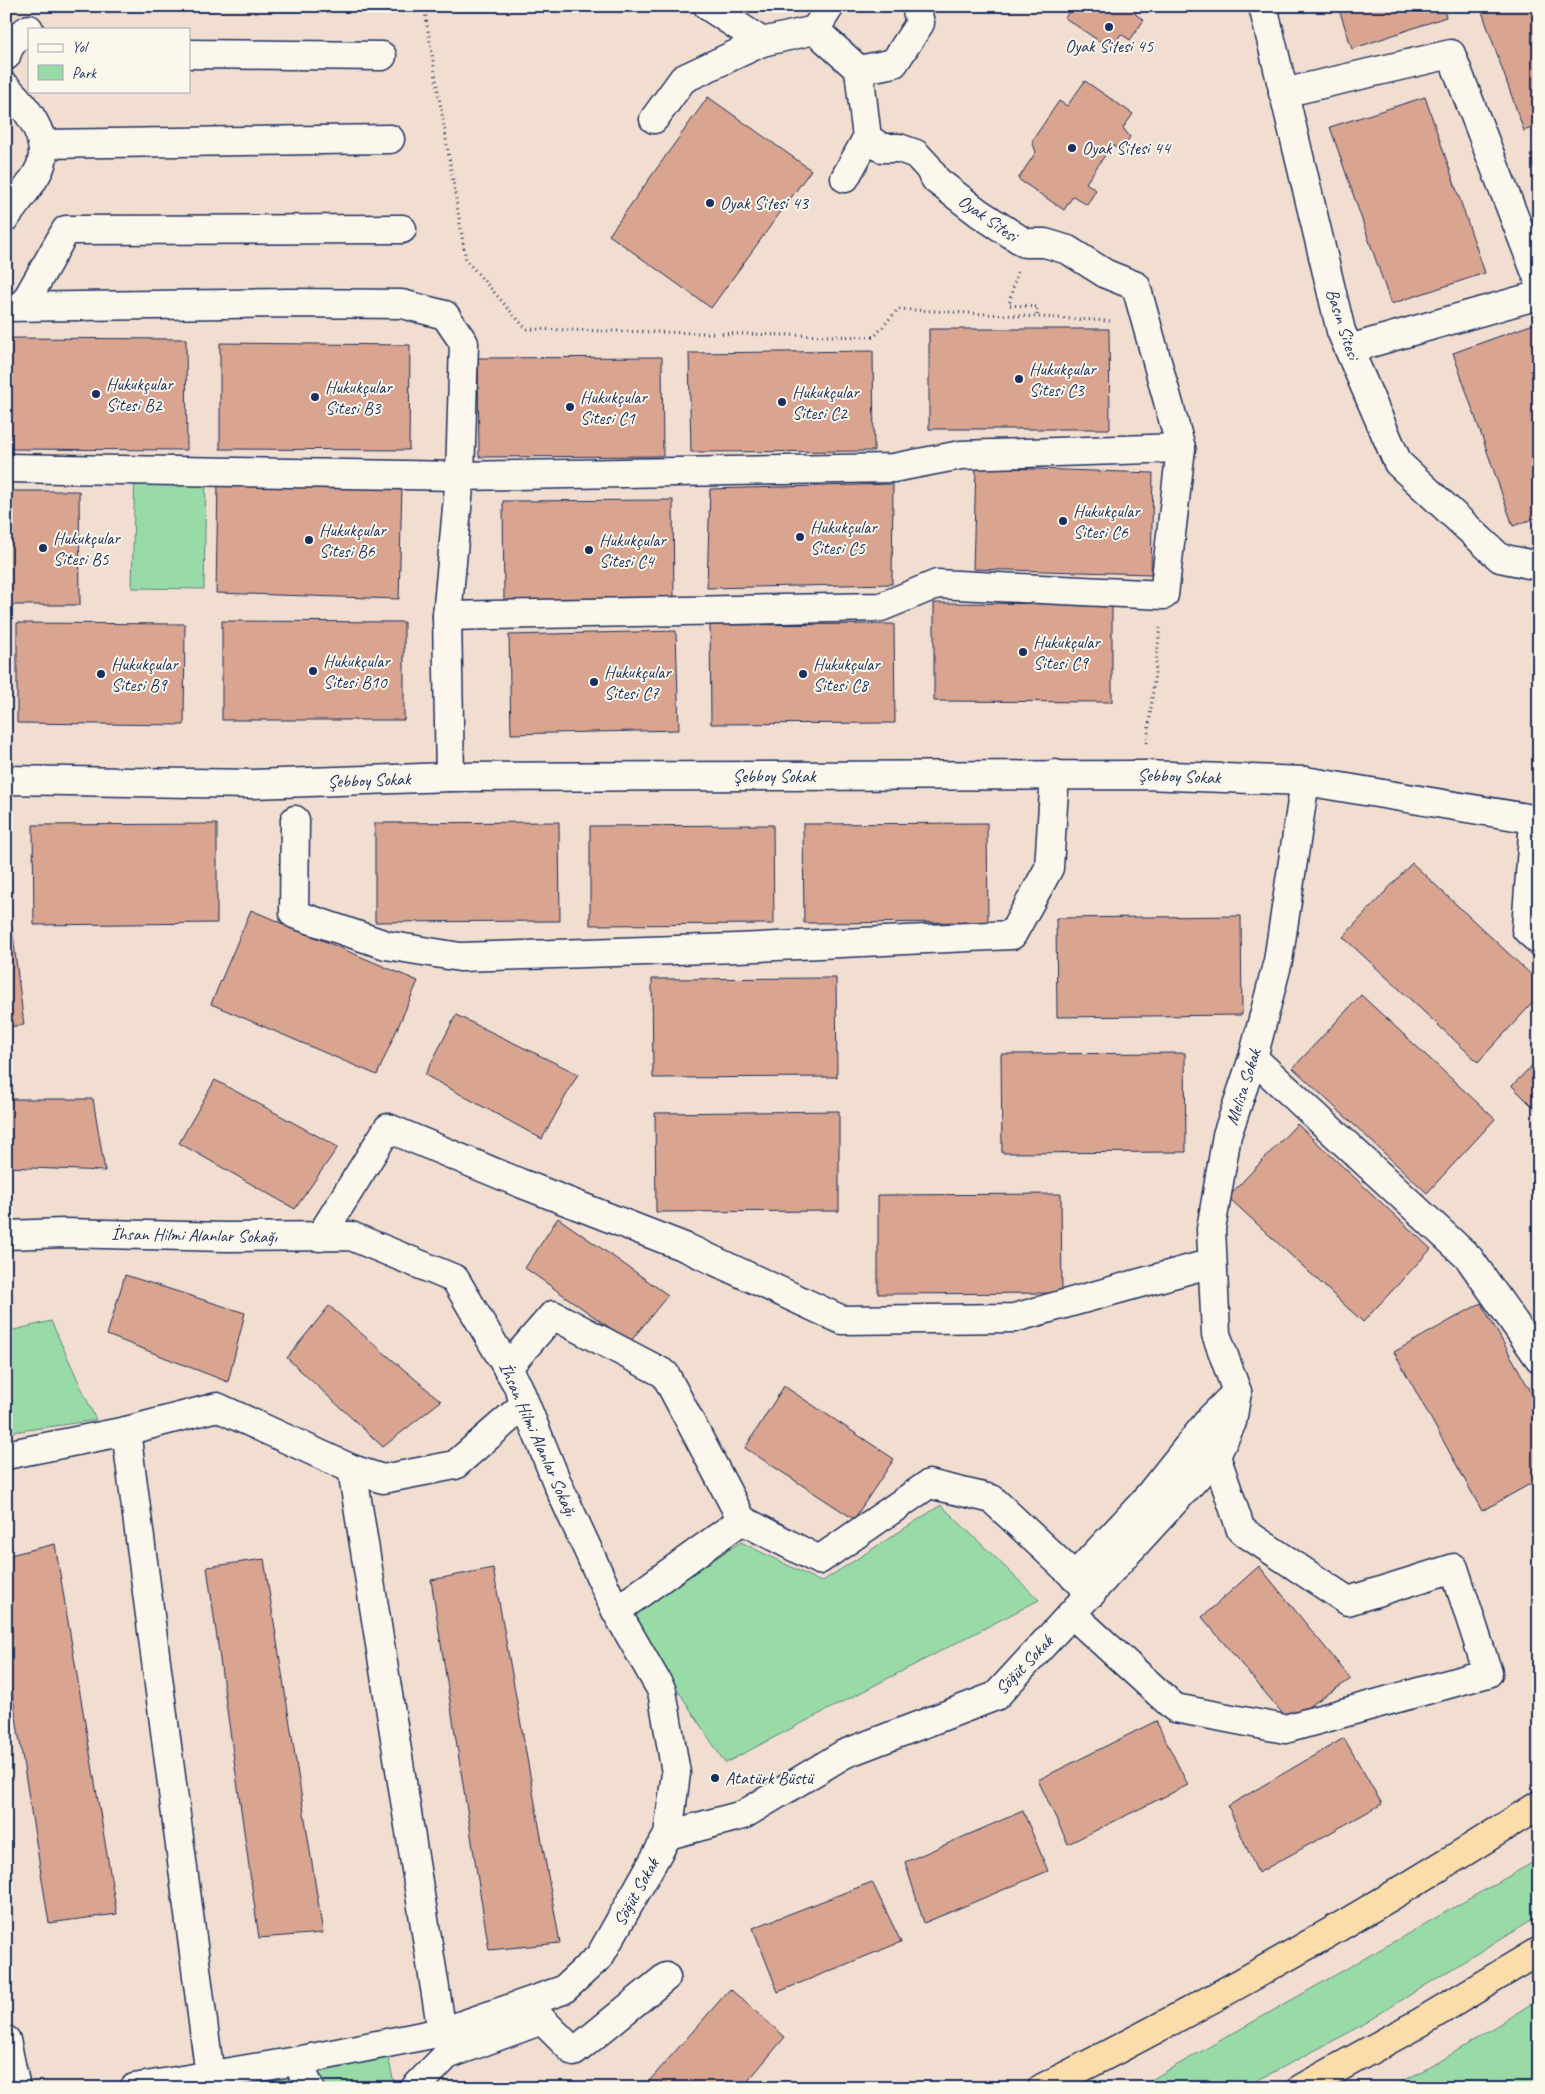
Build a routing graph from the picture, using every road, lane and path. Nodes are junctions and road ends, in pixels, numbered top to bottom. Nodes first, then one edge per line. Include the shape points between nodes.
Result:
1 (424, 6) edge
2 (522, 6) edge
3 (528, 6) edge
4 (708, 6) edge
5 (830, 6) edge
6 (916, 6) edge
7 (1263, 6) edge
8 (28, 30) edge
9 (815, 30) junction
10 (762, 42) junction
11 (190, 54) edge
12 (6, 56) edge
13 (382, 56) dead end
14 (859, 70) junction
15 (6, 86) edge
16 (1283, 93) junction
17 (654, 120) dead end
18 (867, 138) junction
19 (390, 139) dead end
20 (42, 144) junction
21 (845, 178) dead end
22 (6, 217) edge
23 (402, 229) dead end
24 (1539, 280) edge
25 (1013, 285) dead end
26 (1539, 295) edge
27 (14, 307) edge
28 (1037, 315) junction
29 (1110, 321) dead end
30 (1349, 349) junction
31 (1181, 448) junction
32 (6, 468) edge
33 (460, 476) junction
34 (1539, 566) edge
35 (1164, 595) junction
36 (447, 616) junction
37 (1055, 774) junction
38 (1144, 775) junction
39 (450, 777) junction
40 (6, 780) edge
41 (1305, 780) junction
42 (295, 820) dead end
43 (1537, 820) edge
44 (1539, 941) edge
45 (1253, 1058) junction
46 (6, 1235) edge
47 (320, 1237) junction
48 (1212, 1263) junction
49 (1539, 1358) edge
50 (507, 1368) junction
51 (1236, 1392) junction
52 (525, 1404) junction
53 (126, 1431) junction
54 (6, 1455) edge
55 (1216, 1456) junction
56 (352, 1469) junction
57 (742, 1520) junction
58 (1083, 1585) junction
59 (616, 1611) junction
60 (1072, 1614) junction
61 (1539, 1805) edge
62 (668, 1835) junction
63 (1539, 1950) edge
64 (666, 1977) dead end
65 (442, 2032) junction
66 (6, 2040) edge
67 (297, 2061) junction
68 (210, 2076) junction
69 (16, 2088) edge
70 (134, 2088) edge
71 (310, 2088) edge
72 (415, 2088) edge
73 (1042, 2088) edge
74 (1302, 2088) edge

1 - 28 path via 466,260 526,328 874,337 898,309
2 - 3 path via 526,9
4 - 10 street
5 - 9 street
6 - 14 street via 920,23 894,63
7 - 16 street, Basın Sitesi
8 - 12 street via 8,48
9 - 10 street
9 - 14 street
10 - 17 street via 683,79
11 - 13 street
14 - 18 street
15 - 20 street via 34,123
16 - 24 street via 1451,54
16 - 30 street, Basın Sitesi via 1342,332
18 - 21 street
18 - 31 street, Oyak Sitesi via 882,148 899,148 916,154 936,180 1025,243 1045,243 1068,250 1106,274 1136,286
19 - 20 street
20 - 22 street via 42,162
23 - 27 street via 66,230
25 - 28 path via 1009,305 1038,307
26 - 30 street
27 - 33 street via 402,304 445,314 464,343
28 - 29 path
30 - 34 street, Basın Sitesi via 1398,463 1500,558
31 - 33 street via 961,455 892,468
31 - 35 street
32 - 33 street
33 - 36 street
35 - 36 street via 937,584 881,606
35 - 38 path
36 - 39 street
37 - 38 street, Şebboy Sokak
37 - 39 street, Şebboy Sokak
37 - 42 street via 1049,868 1012,935 460,957 396,947 294,914
38 - 41 street, Şebboy Sokak
39 - 40 street, Şebboy Sokak via 253,784
41 - 43 street, Şebboy Sokak
41 - 45 street, Melisa Sokak via 1278,960
43 - 44 street via 1526,929
45 - 48 street, Melisa Sokak via 1227,1135 1211,1229
45 - 49 street via 1470,1258
46 - 47 street, İhsan Hilmi Alanlar Sokağı
47 - 48 street via 388,1128 687,1248 842,1320 1014,1318
47 - 50 street, İhsan Hilmi Alanlar Sokağı via 351,1236 455,1279
48 - 51 street, Melisa Sokak via 1216,1334
50 - 52 street, İhsan Hilmi Alanlar Sokağı
50 - 57 street via 553,1315 665,1374
51 - 55 street via 1232,1422
51 - 58 street via 1210,1419 1142,1504
52 - 56 street via 455,1465 383,1479
52 - 59 street, İhsan Hilmi Alanlar Sokağı
53 - 54 street
53 - 56 street via 217,1407
53 - 68 street
55 - 58 street
55 - 60 street via 1241,1530 1348,1601 1454,1568 1488,1673 1285,1729 1175,1708
56 - 65 street
57 - 58 street via 819,1560 929,1484 992,1499
57 - 59 street
58 - 60 street, Söğüt Sokak
59 - 62 street, İhsan Hilmi Alanlar Sokağı via 662,1691 676,1773
60 - 62 street, Söğüt Sokak via 996,1696 844,1754 743,1815
61 - 73 highway via 1279,1963
62 - 65 street, Söğüt Sokak via 600,1956 563,1990
63 - 74 highway via 1421,2022
64 - 72 street via 574,2052 542,2020 447,2055
65 - 67 street, Söğüt Sokak
66 - 69 street
67 - 68 street, Söğüt Sokak
67 - 71 street
68 - 70 street, Söğüt Sokak

